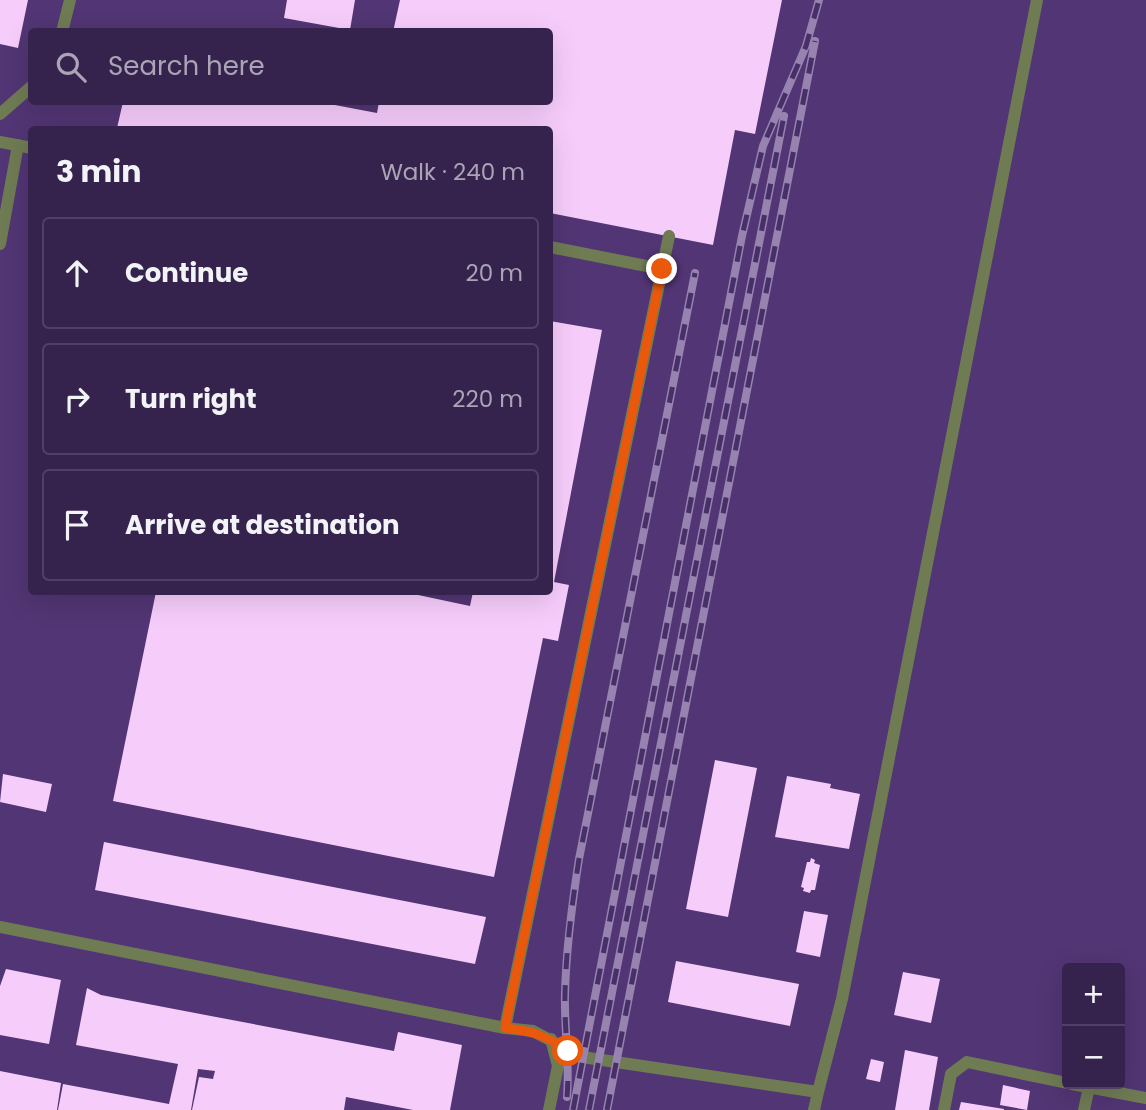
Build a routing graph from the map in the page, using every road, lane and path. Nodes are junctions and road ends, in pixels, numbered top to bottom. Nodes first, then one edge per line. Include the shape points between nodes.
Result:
1 (70, 0) edge
2 (1037, 0) edge
3 (63, 28) edge
4 (28, 90) edge
5 (0, 114) edge
6 (0, 142) edge
7 (18, 145) junction
8 (28, 147) edge
9 (669, 236) dead end
10 (0, 244) edge
11 (553, 248) edge
12 (662, 269) junction
13 (0, 927) edge
14 (505, 1028) junction
15 (551, 1039) junction
16 (1062, 1082) edge
17 (1089, 1089) edge
18 (1099, 1089) edge
19 (818, 1092) junction
20 (1146, 1098) edge
21 (549, 1110) edge
22 (814, 1110) edge
23 (944, 1110) edge
24 (1084, 1110) edge

1 - 3 lane
2 - 19 lane via 842,999
4 - 5 lane
6 - 7 lane
7 - 8 lane
7 - 10 lane
9 - 12 lane
11 - 12 lane
12 - 14 lane
13 - 14 lane
14 - 15 lane via 533,1031
15 - 19 lane via 582,1057
15 - 21 lane via 558,1066
16 - 23 lane via 967,1062 951,1074
17 - 24 lane
18 - 20 lane
19 - 22 lane

